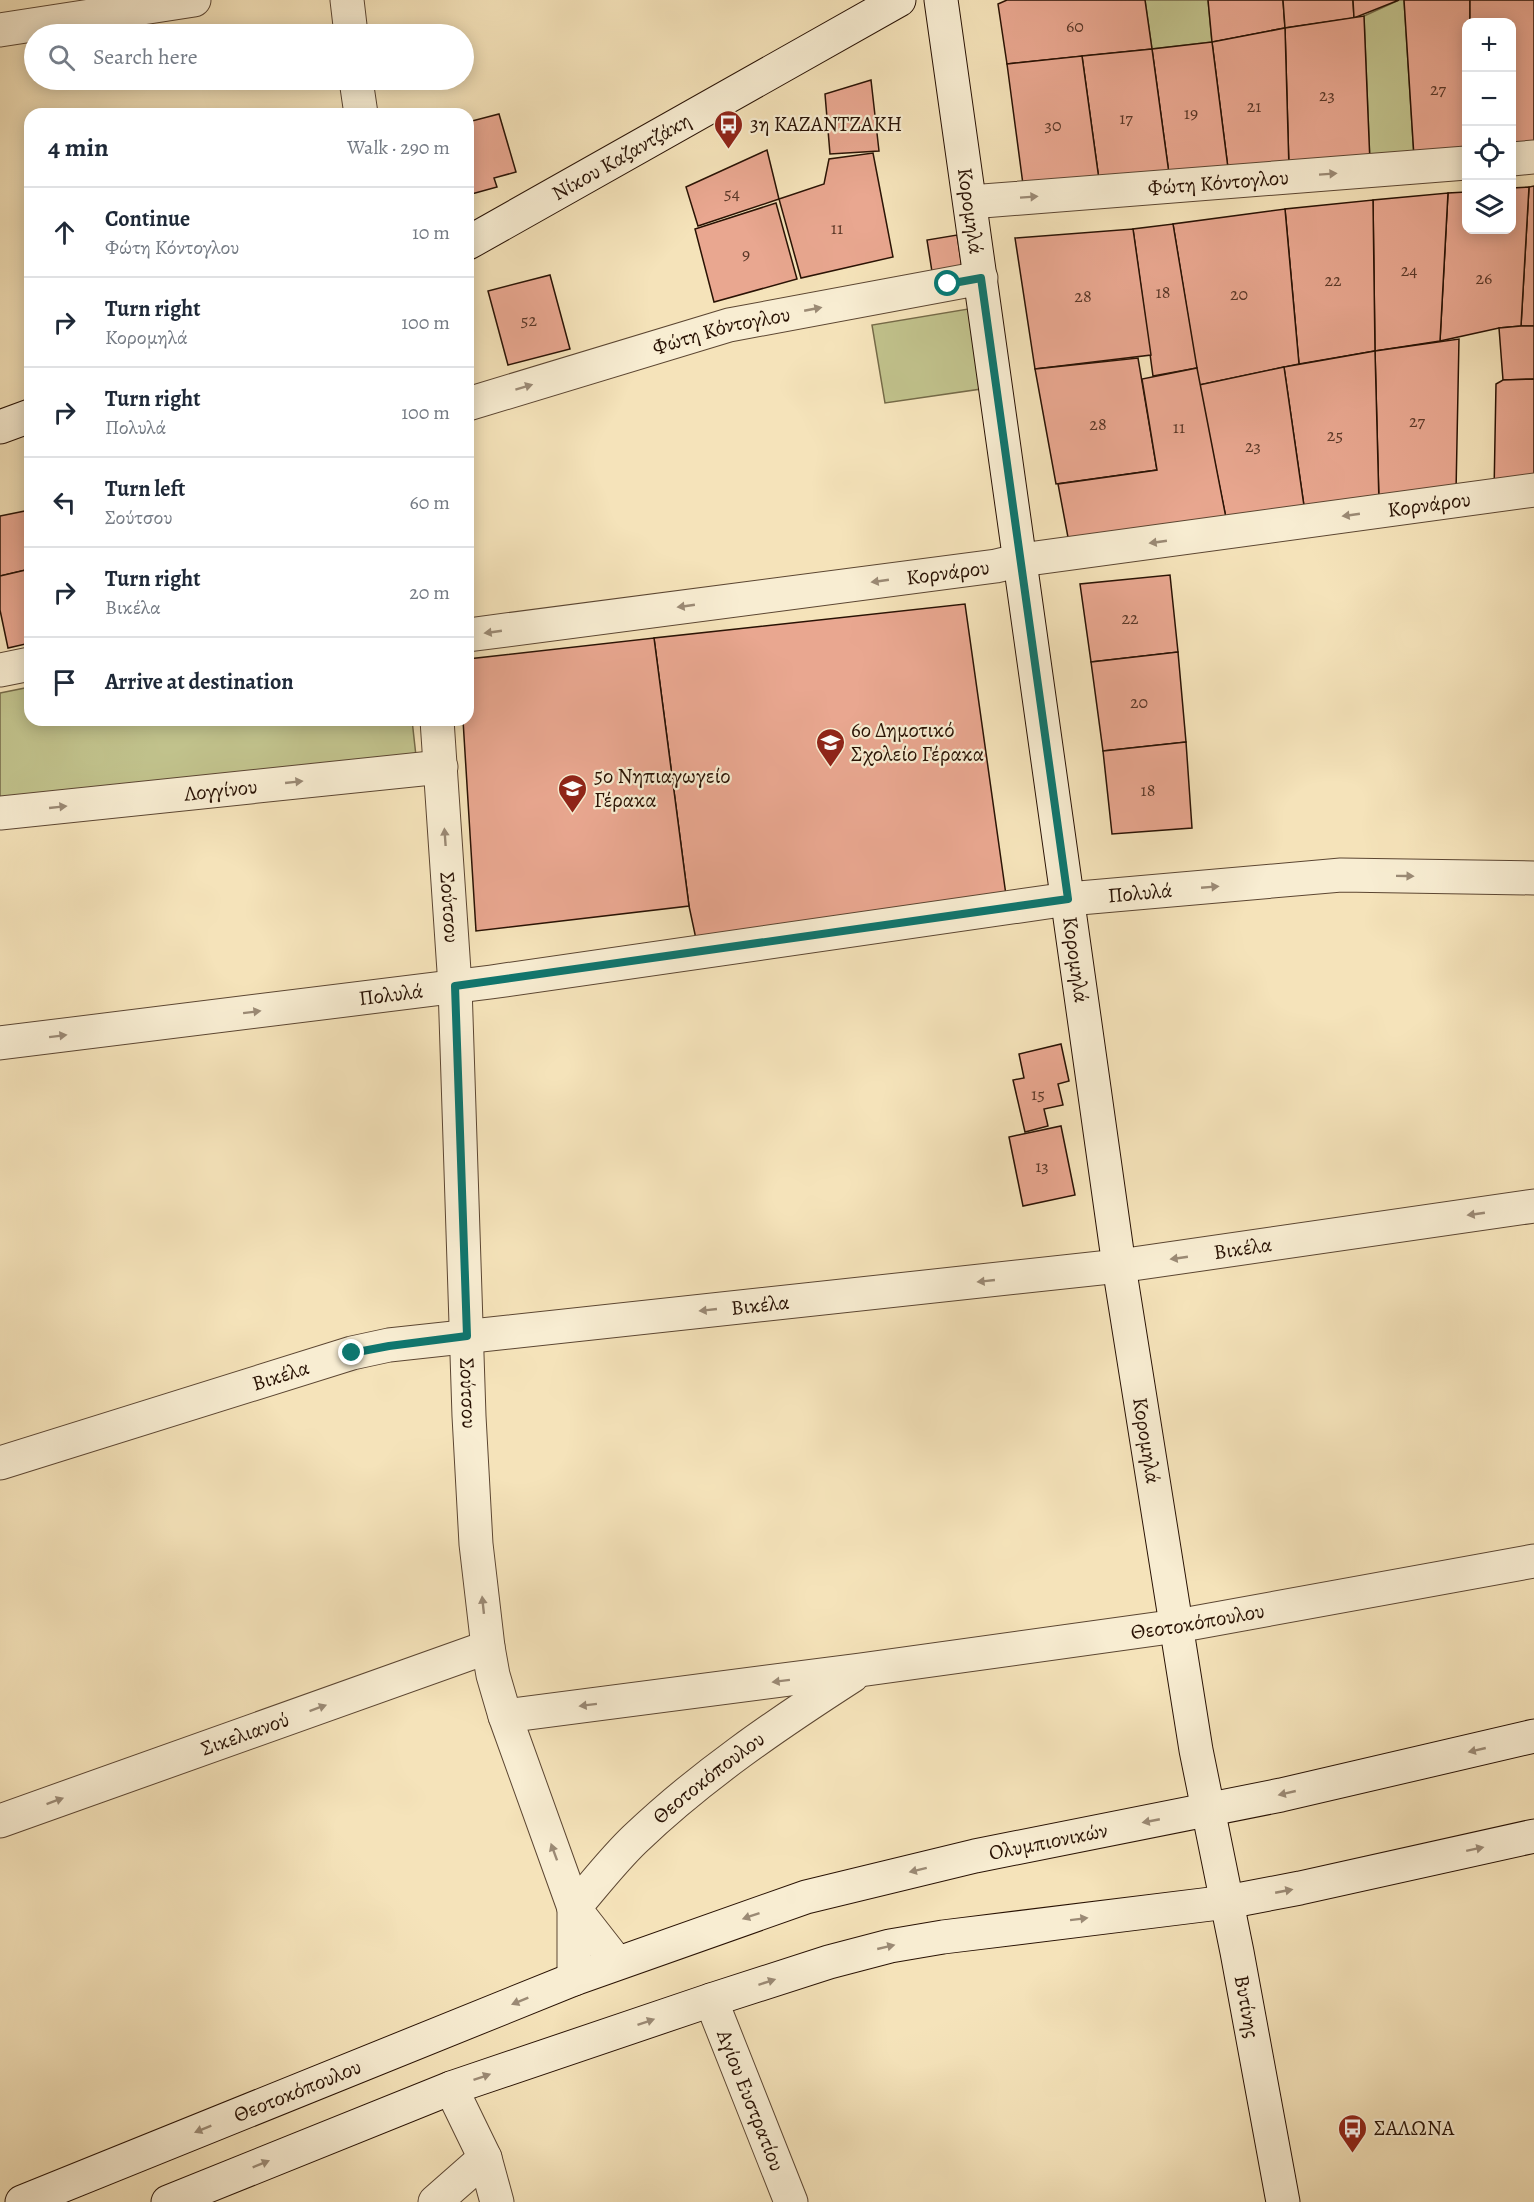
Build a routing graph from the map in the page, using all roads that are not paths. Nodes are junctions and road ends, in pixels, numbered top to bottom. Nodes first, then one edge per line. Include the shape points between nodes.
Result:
1 (194, 0) edge
2 (347, 0) edge
3 (899, 0) edge
4 (941, 0) edge
5 (39, 24) edge
6 (350, 24) edge
7 (24, 26) edge
8 (0, 30) edge
9 (357, 90) edge
10 (360, 108) edge
11 (1534, 157) edge
12 (1516, 159) edge
13 (1462, 163) edge
14 (970, 202) junction
15 (474, 240) edge
16 (981, 278) junction
17 (474, 402) edge
18 (24, 418) edge
19 (0, 427) edge
20 (1534, 490) edge
21 (1020, 560) junction
22 (474, 634) edge
23 (24, 665) edge
24 (0, 670) edge
25 (438, 726) edge
26 (441, 767) junction
27 (0, 813) edge
28 (1534, 878) edge
29 (1068, 899) junction
30 (455, 986) junction
31 (0, 1043) edge
32 (1534, 1206) edge
33 (1119, 1266) junction
34 (467, 1336) junction
35 (0, 1463) edge
36 (1534, 1561) edge
37 (1178, 1626) junction
38 (488, 1647) junction
39 (860, 1670) junction
40 (505, 1716) junction
41 (1534, 1736) edge
42 (1208, 1809) junction
43 (0, 1821) edge
44 (1534, 1836) edge
45 (1227, 1902) junction
46 (574, 1908) junction
47 (617, 1963) junction
48 (574, 1979) junction
49 (711, 2000) junction
50 (451, 2088) junction
51 (485, 2158) junction
52 (22, 2202) edge
53 (168, 2202) edge
54 (435, 2202) edge
55 (497, 2202) edge
56 (791, 2202) edge
57 (1283, 2202) edge

1 - 5 street
2 - 6 street
3 - 15 street, Νίκου Καζαντζάκη
4 - 14 street, Κορομηλά
7 - 8 street
9 - 10 street
11 - 12 street
14 -> 13 street, Φώτη Κόντογλου
14 - 16 street, Κορομηλά
17 -> 16 street, Φώτη Κόντογλου via 729,325
16 - 21 street, Κορομηλά
18 - 19 street
20 -> 21 street, Κορνάρου
21 -> 22 street, Κορνάρου
21 - 29 street, Κορομηλά
23 - 24 street
25 - 26 street, Σούτσου
27 -> 26 street, Λογγίνου
30 -> 26 street, Σούτσου
29 -> 28 street, Πολυλά via 1341,875
29 - 30 street, Πολυλά
29 - 33 street, Κορομηλά
31 -> 30 street, Πολυλά
30 - 34 street, Σούτσου
32 -> 33 street, Βικέλα
33 -> 34 street, Βικέλα
33 - 37 street, Κορομηλά
34 - 35 street, Βικέλα via 352,1353
38 -> 34 street, Σούτσου via 476,1544
36 - 37 street, Θεοτοκόπουλου
37 - 39 street, Θεοτοκόπουλου
37 - 42 street, Κορομηλά
38 - 40 street, Σούτσου
43 -> 38 street, Σικελιανού
39 -> 40 street, Θεοτοκόπουλου
39 - 46 street, Θεοτοκόπουλου via 697,1784 633,1840
46 -> 40 street, Σούτσου
41 -> 42 street, Ολυμπιονικών
42 - 45 street, Βυτίνης
42 -> 47 street, Ολυμπιονικών via 975,1856 806,1897
45 -> 44 street
49 -> 45 street via 890,1946 943,1936
45 - 57 street, Βυτίνης
46 - 47 street, Σούτσου
46 - 48 street, Σούτσου
47 - 48 street, Ολυμπιονικών
48 -> 52 street, Θεοτοκόπουλου
50 -> 49 street
49 - 56 street, Αγίου Ευστρατίου
50 - 51 street
53 -> 50 street
51 - 54 street
51 - 55 street

